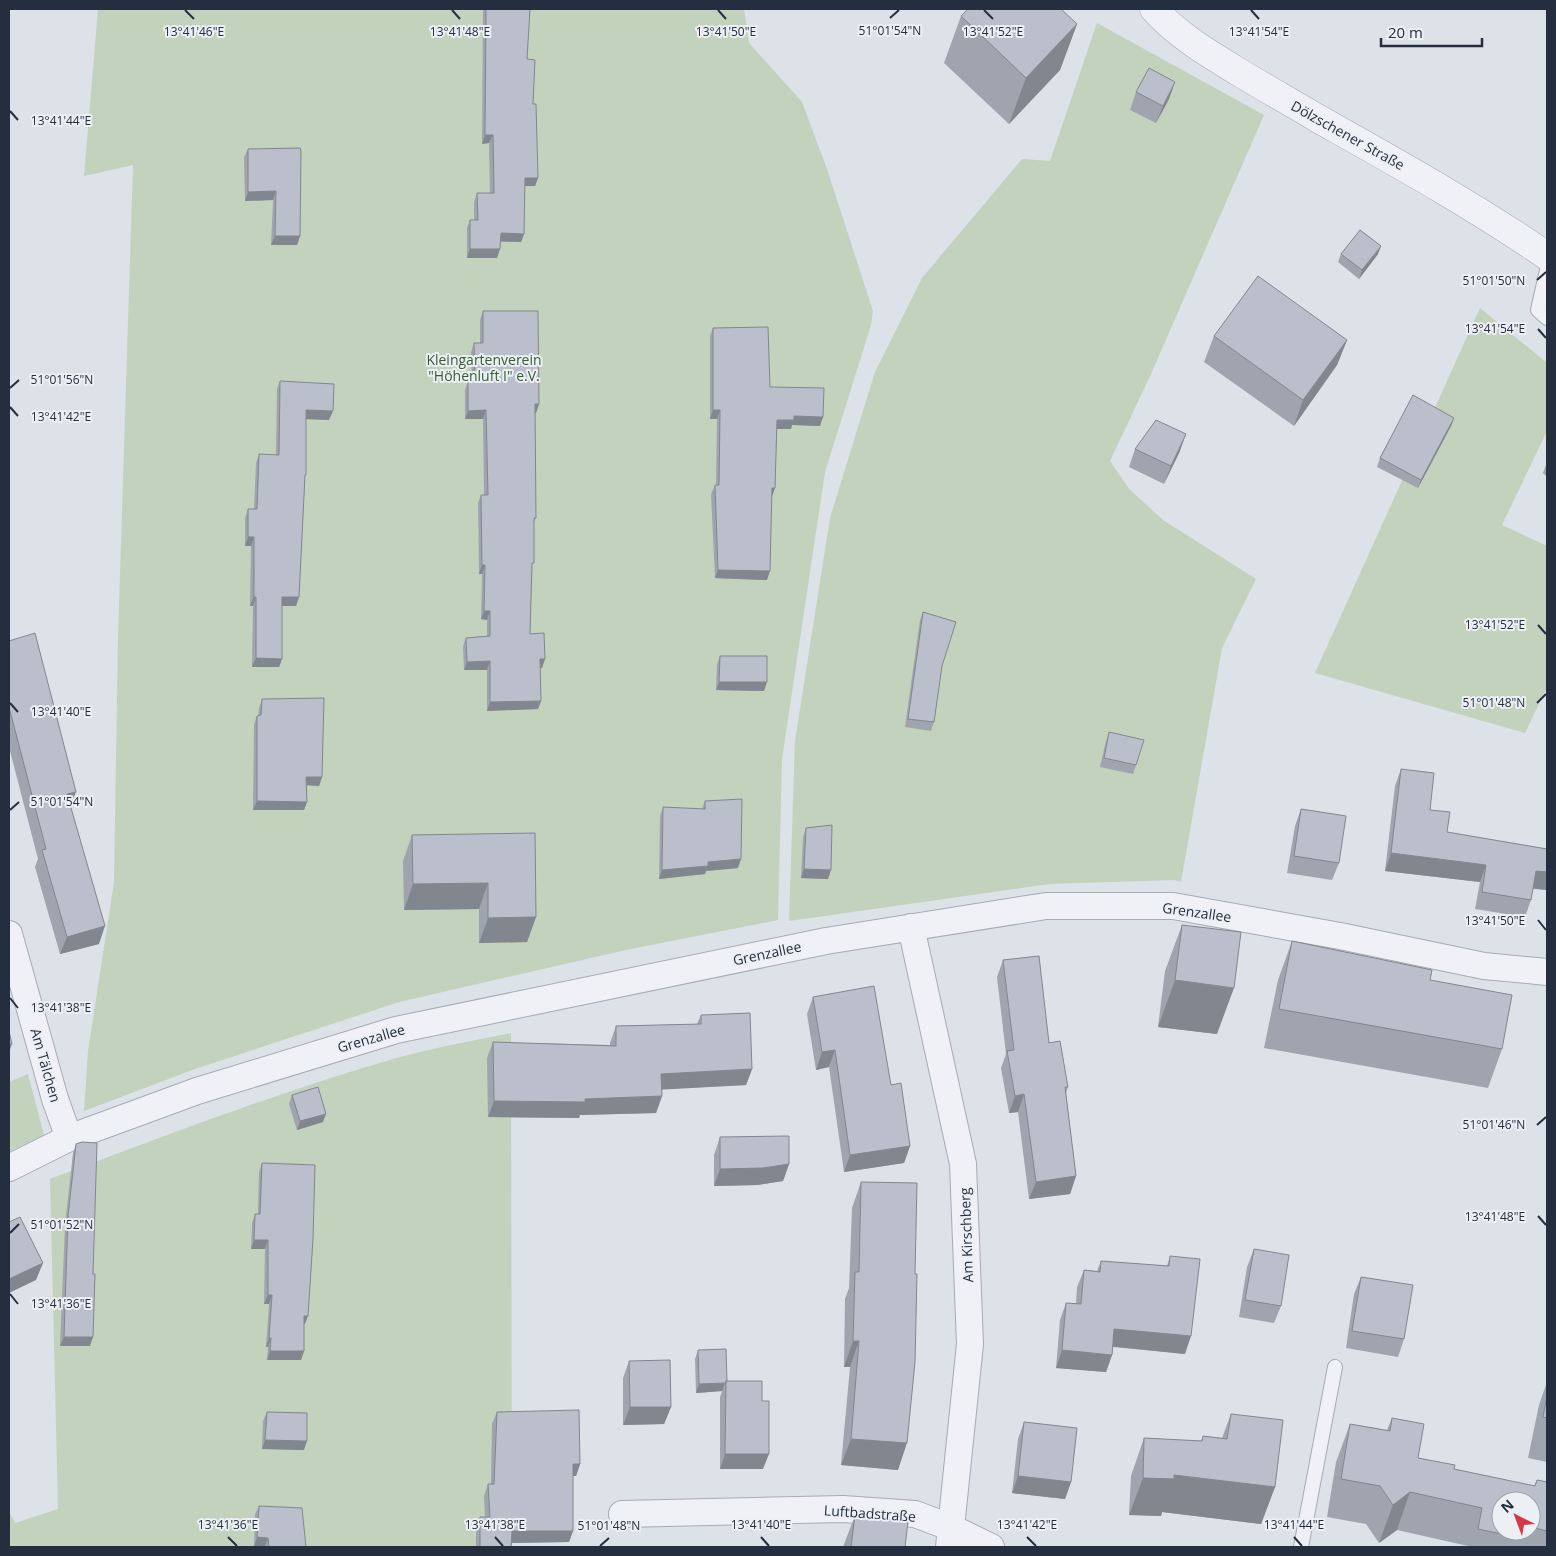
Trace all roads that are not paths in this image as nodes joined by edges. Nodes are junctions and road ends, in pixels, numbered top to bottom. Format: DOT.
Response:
graph roads {
  1 [pos="1154,9"];
  2 [pos="1547,256"];
  3 [pos="1547,270"];
  4 [pos="1547,318"];
  5 [pos="911,927"];
  6 [pos="9,934"];
  7 [pos="1547,972"];
  8 [pos="69,1138"];
  9 [pos="9,1168"];
  10 [pos="1334,1367"];
  11 [pos="622,1514"];
  12 [pos="950,1538"];
  13 [pos="991,1547"];
  14 [pos="1302,1547"];
  1 -- 2 [label="street, Dölzschener Straße"];
  3 -- 4 [label="lane"];
  5 -- 7 [label="street, Grenzallee"];
  5 -- 8 [label="street, Grenzallee"];
  5 -- 12 [label="street, Am Kirschberg"];
  6 -- 8 [label="street, Am Tälchen"];
  8 -- 9 [label="street, Grenzallee"];
  10 -- 14 [label="lane"];
  11 -- 12 [label="street, Luftbadstraße"];
  12 -- 13 [label="street, Luftbadstraße"];
}
